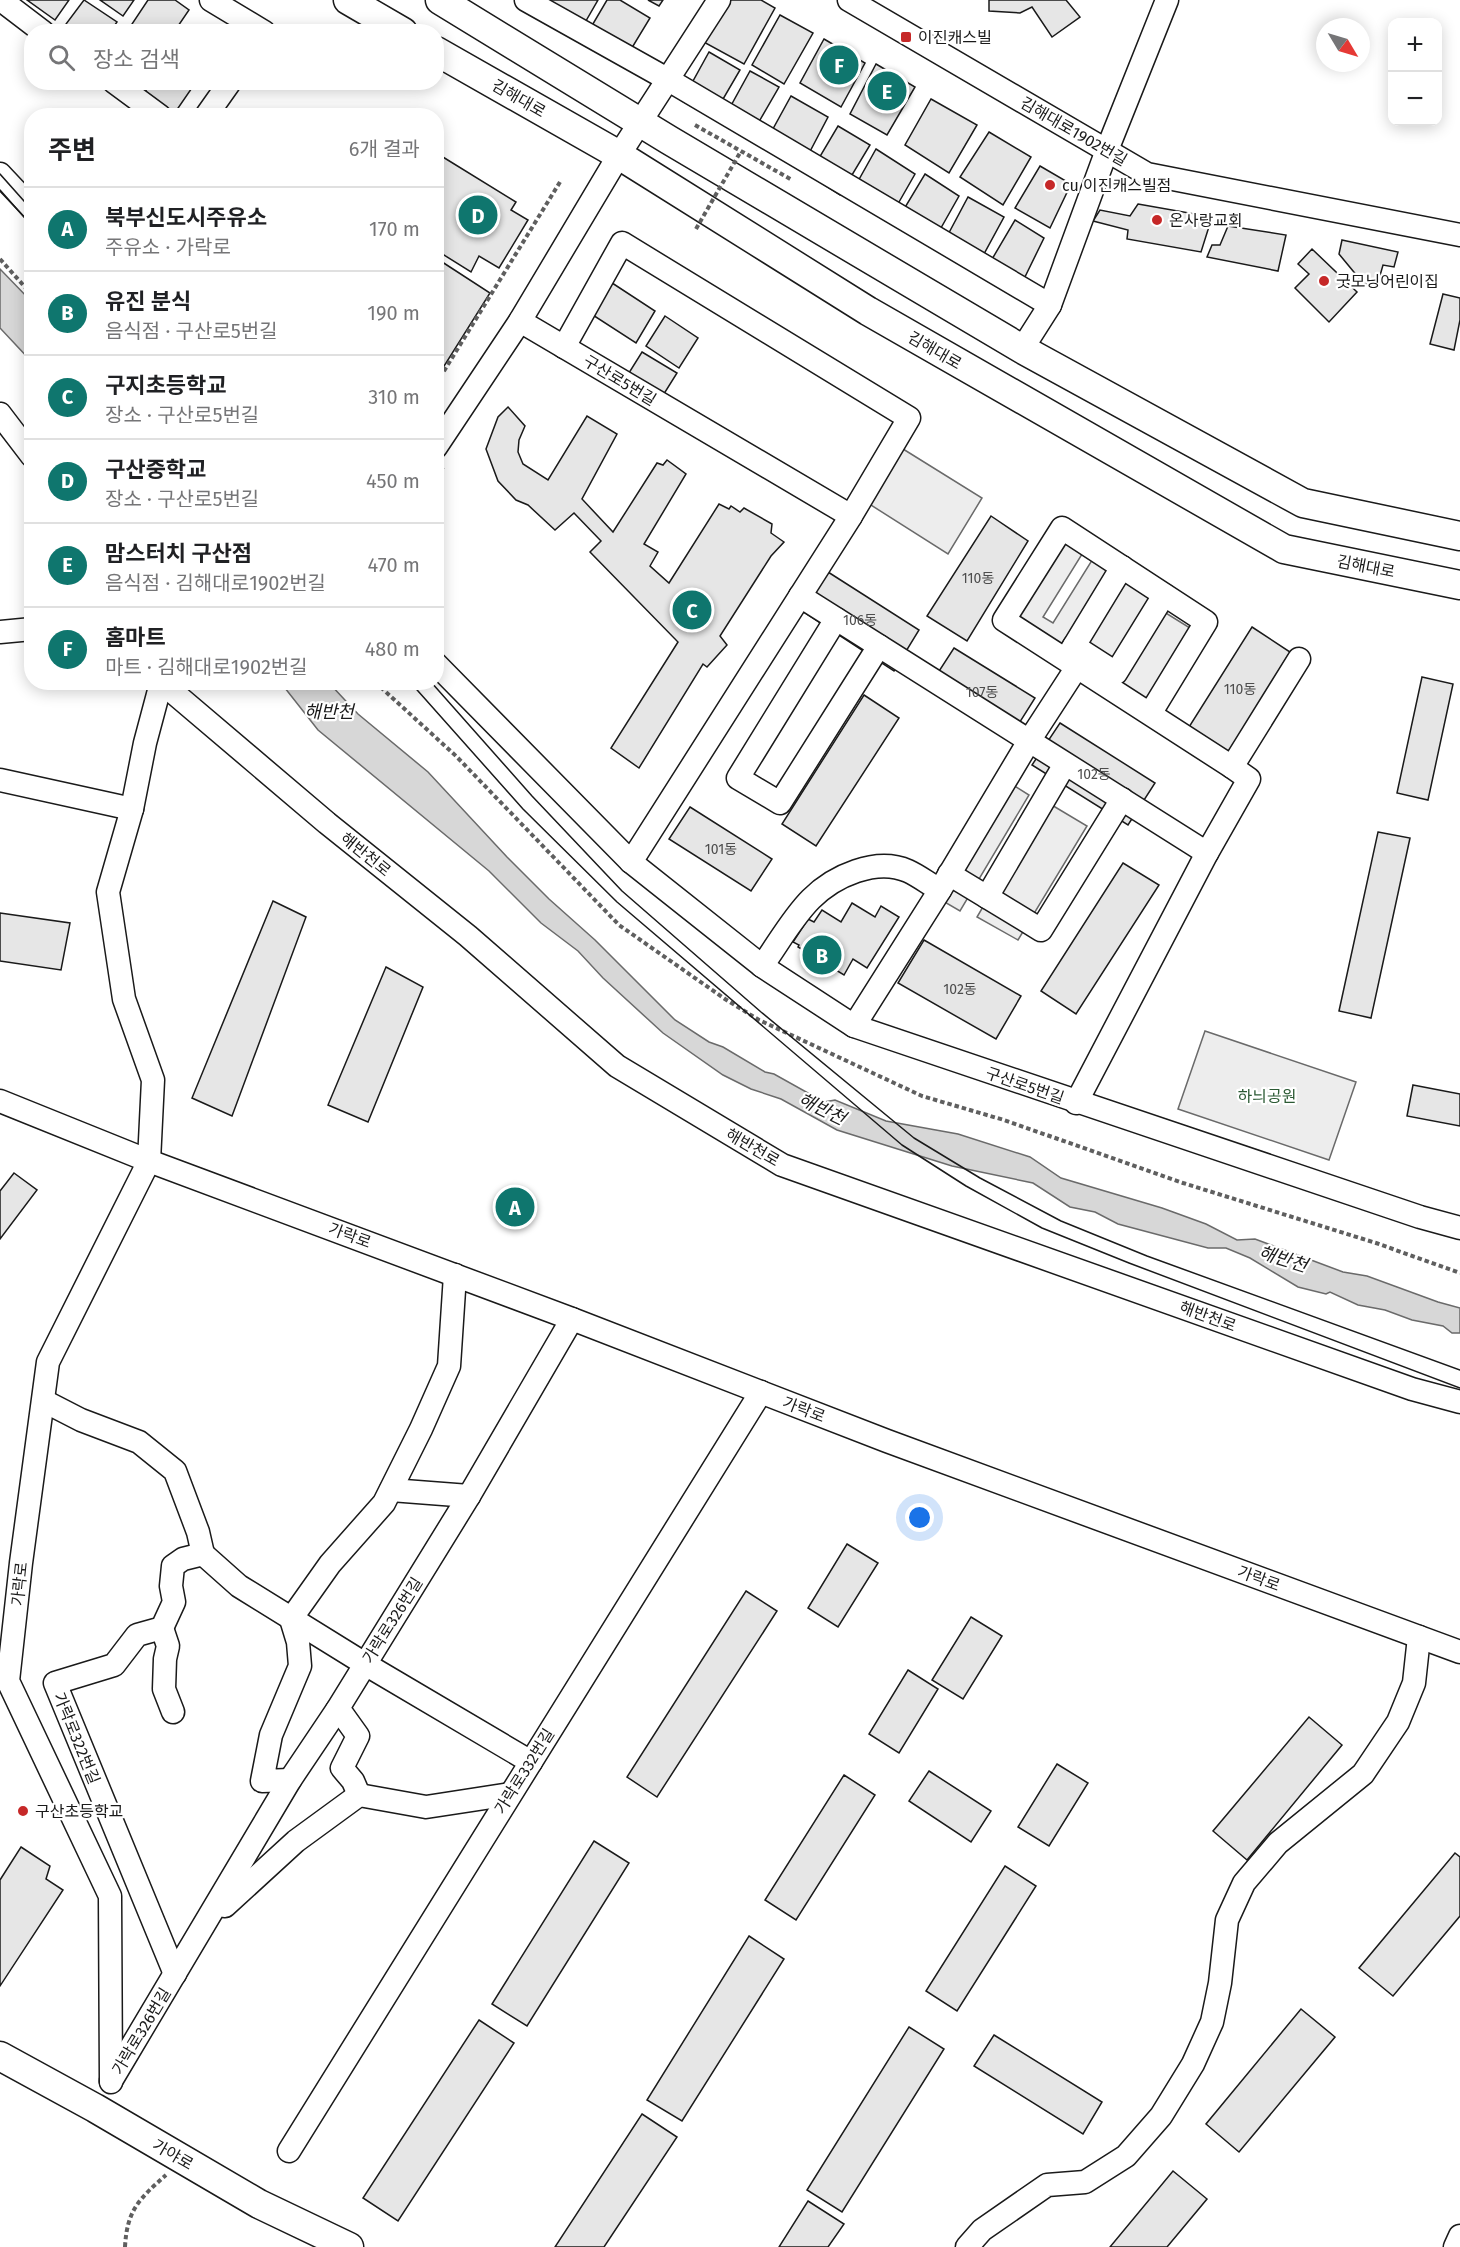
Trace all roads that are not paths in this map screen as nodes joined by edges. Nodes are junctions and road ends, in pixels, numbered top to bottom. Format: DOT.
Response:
graph roads {
  1 [pos="1,0"];
  2 [pos="211,0"];
  3 [pos="348,0"];
  4 [pos="440,0"];
  5 [pos="526,0"];
  6 [pos="719,0"];
  7 [pos="849,0"];
  8 [pos="1167,0"];
  9 [pos="32,24"];
  10 [pos="251,24"];
  11 [pos="389,24"];
  12 [pos="444,56"];
  13 [pos="667,80"];
  14 [pos="125,90"];
  15 [pos="224,90"];
  16 [pos="149,108"];
  17 [pos="212,108"];
  18 [pos="640,122"];
  19 [pos="1107,150"];
  20 [pos="619,155"];
  21 [pos="0,174"];
  22 [pos="24,200"];
  23 [pos="1460,235"];
  24 [pos="1050,305"];
  25 [pos="520,321"];
  26 [pos="564,346"];
  27 [pos="1022,348"];
  28 [pos="0,414"];
  29 [pos="444,435"];
  30 [pos="24,446"];
  31 [pos="851,516"];
  32 [pos="1460,536"];
  33 [pos="1122,567"];
  34 [pos="1460,585"];
  35 [pos="1164,595"];
  36 [pos="800,596"];
  37 [pos="836,619"];
  38 [pos="24,630"];
  39 [pos="0,632"];
  40 [pos="879,646"];
  41 [pos="1072,657"];
  42 [pos="1299,659"];
  43 [pos="444,672"];
  44 [pos="159,690"];
  45 [pos="169,690"];
  46 [pos="1150,714"];
  47 [pos="1029,741"];
  48 [pos="1065,764"];
  49 [pos="1232,766"];
  50 [pos="0,780"];
  51 [pos="1122,799"];
  52 [pos="132,809"];
  53 [pos="1207,853"];
  54 [pos="632,862"];
  55 [pos="944,882"];
  56 [pos="987,897"];
  57 [pos="762,966"];
  58 [pos="854,1026"];
  59 [pos="0,1101"];
  60 [pos="1076,1103"];
  61 [pos="150,1161"];
  62 [pos="1460,1228"];
  63 [pos="455,1275"];
  64 [pos="572,1319"];
  65 [pos="761,1392"];
  66 [pos="44,1401"];
  67 [pos="1460,1402"];
  68 [pos="391,1490"];
  69 [pos="469,1496"];
  70 [pos="203,1554"];
  71 [pos="291,1619"];
  72 [pos="162,1628"];
  73 [pos="1419,1636"];
  74 [pos="1460,1652"];
  75 [pos="365,1664"];
  76 [pos="336,1710"];
  77 [pos="173,1712"];
  78 [pos="531,1762"];
  79 [pos="290,1780"];
  80 [pos="510,1794"];
  81 [pos="360,1795"];
  82 [pos="209,1918"];
  83 [pos="174,1974"];
  84 [pos="0,2056"];
  85 [pos="111,2082"];
  86 [pos="289,2151"];
  87 [pos="1460,2236"];
  88 [pos="349,2247"];
  89 [pos="967,2247"];
  90 [pos="1455,2247"];
  1 -- 9 [label="street"];
  2 -- 10 [label="street"];
  3 -- 11 [label="main road"];
  4 -- 18 [label="main road"];
  5 -- 13 [label="street"];
  6 -- 13 [label="street"];
  7 -- 19 [label="street, 김해대로1902번길"];
  8 -- 19 [label="street"];
  12 -- 20 [label="main road, 김해대로"];
  13 -- 18 [label="street"];
  13 -- 24 [label="street"];
  14 -- 16 [label="street"];
  15 -- 17 [label="street"];
  18 -- 20 [label="street"];
  18 -- 27 [label="main road"];
  19 -- 23 [label="street, 김해대로1902번길"];
  19 -- 24 [label="street"];
  20 -- 25 [label="street"];
  20 -- 34 [label="main road, 김해대로"];
  21 -- 22 [label="street"];
  24 -- 27 [label="street"];
  25 -- 26 [label="street, 구산로5번길"];
  25 -- 29 [label="street"];
  26 -- 31 [label="street, 구산로5번길"];
  26 -- 31 [label="street"];
  27 -- 32 [label="main road"];
  28 -- 30 [label="street"];
  31 -- 36 [label="street"];
  33 -- 35 [label="street"];
  33 -- 41 [label="street"];
  33 -- 41 [label="street"];
  35 -- 41 [label="street"];
  35 -- 46 [label="street"];
  36 -- 37 [label="street"];
  36 -- 54 [label="street"];
  37 -- 40 [label="street"];
  37 -- 40 [label="street"];
  38 -- 39 [label="street"];
  40 -- 47 [label="street"];
  41 -- 46 [label="street"];
  41 -- 47 [label="street"];
  42 -- 49 [label="street"];
  43 -- 54 [label="street, 구산로5번길"];
  44 -- 52 [label="street, 해반천로"];
  45 -- 67 [label="street, 해반천로"];
  46 -- 49 [label="street"];
  47 -- 48 [label="street"];
  47 -- 55 [label="street"];
  48 -- 51 [label="street"];
  48 -- 56 [label="street"];
  49 -- 53 [label="street"];
  50 -- 52 [label="street"];
  51 -- 53 [label="street"];
  51 -- 56 [label="street"];
  52 -- 61 [label="street, 해반천로"];
  53 -- 60 [label="street"];
  54 -- 57 [label="street, 구산로5번길"];
  55 -- 56 [label="street"];
  55 -- 57 [label="street"];
  55 -- 58 [label="street"];
  57 -- 58 [label="street, 구산로5번길"];
  58 -- 60 [label="street, 구산로5번길"];
  59 -- 61 [label="street, 가락로"];
  60 -- 62 [label="street, 구산로5번길"];
  61 -- 63 [label="street, 가락로"];
  61 -- 66 [label="street, 가락로"];
  63 -- 64 [label="street, 가락로"];
  63 -- 68 [label="street"];
  64 -- 65 [label="street, 가락로"];
  64 -- 69 [label="street, 가락로326번길"];
  65 -- 73 [label="street, 가락로"];
  65 -- 78 [label="street, 가락로332번길"];
  66 -- 70 [label="street"];
  66 -- 85 [label="street, 가락로"];
  68 -- 69 [label="street"];
  68 -- 71 [label="street"];
  69 -- 75 [label="street, 가락로326번길"];
  70 -- 71 [label="street"];
  70 -- 72 [label="street"];
  71 -- 75 [label="street"];
  71 -- 79 [label="street"];
  72 -- 77 [label="street"];
  72 -- 83 [label="street, 가락로322번길"];
  73 -- 74 [label="street, 가락로"];
  73 -- 89 [label="street"];
  75 -- 76 [label="street, 가락로326번길"];
  75 -- 78 [label="street"];
  76 -- 79 [label="street, 가락로326번길"];
  76 -- 81 [label="street"];
  78 -- 80 [label="street, 가락로332번길"];
  79 -- 82 [label="street, 가락로326번길"];
  80 -- 81 [label="street"];
  80 -- 86 [label="street, 가락로332번길"];
  81 -- 82 [label="street, 가락로326번길"];
  82 -- 83 [label="street, 가락로326번길"];
  83 -- 85 [label="street, 가락로326번길"];
  84 -- 88 [label="main road, 가야로"];
  87 -- 90 [label="street"];
}
